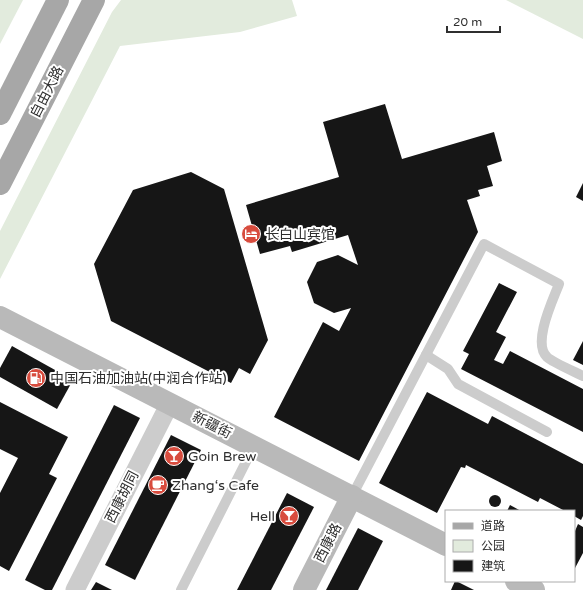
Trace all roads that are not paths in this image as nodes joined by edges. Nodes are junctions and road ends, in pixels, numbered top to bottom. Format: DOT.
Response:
graph roads {
  1 [pos="58,0"];
  2 [pos="94,0"];
  3 [pos="0,114"];
  4 [pos="0,184"];
  5 [pos="0,317"];
  6 [pos="426,355"];
  7 [pos="583,376"];
  8 [pos="170,403"];
  9 [pos="547,432"];
  10 [pos="254,446"];
  11 [pos="352,496"];
  12 [pos="445,544"];
  13 [pos="75,590"];
  14 [pos="181,590"];
  15 [pos="304,590"];
  1 -- 3 [label="main road"];
  2 -- 4 [label="main road, 自由大路"];
  5 -- 8 [label="street, 新疆街"];
  6 -- 7 [label="lane"];
  6 -- 9 [label="lane"];
  6 -- 11 [label="lane"];
  8 -- 10 [label="street, 新疆街"];
  8 -- 13 [label="street, 西康胡同"];
  10 -- 11 [label="street, 新疆街"];
  10 -- 14 [label="lane"];
  11 -- 12 [label="street, 新疆街"];
  11 -- 15 [label="street, 西康路"];
}
